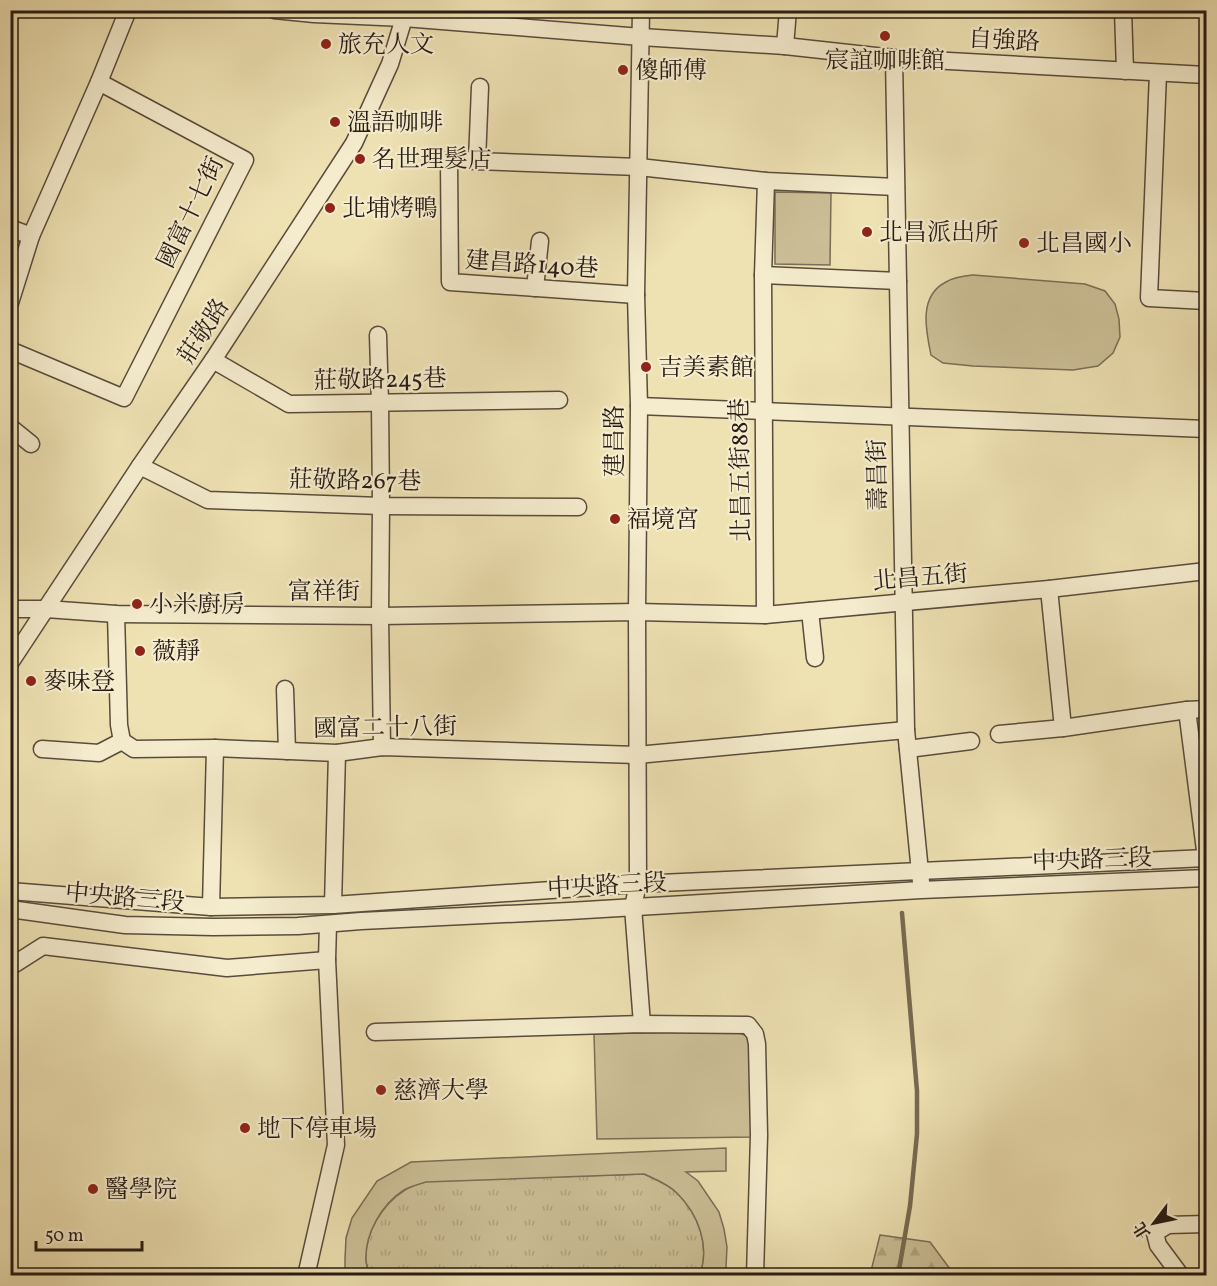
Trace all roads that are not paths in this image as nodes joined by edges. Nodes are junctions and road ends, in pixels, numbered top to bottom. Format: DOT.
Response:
graph roads {
  1 [pos="128,10"];
  2 [pos="274,10"];
  3 [pos="641,10"];
  4 [pos="788,10"];
  5 [pos="1123,10"];
  6 [pos="404,14"];
  7 [pos="641,37"];
  8 [pos="785,46"];
  9 [pos="894,58"];
  10 [pos="1125,71"];
  11 [pos="1158,73"];
  12 [pos="1206,75"];
  13 [pos="99,82"];
  14 [pos="480,87"];
  15 [pos="477,161"];
  16 [pos="639,167"];
  17 [pos="766,181"];
  18 [pos="896,187"];
  19 [pos="10,228"];
  20 [pos="31,236"];
  21 [pos="540,241"];
  22 [pos="763,275"];
  23 [pos="898,281"];
  24 [pos="535,288"];
  25 [pos="636,295"];
  26 [pos="1206,301"];
  27 [pos="10,303"];
  28 [pos="378,335"];
  29 [pos="10,350"];
  30 [pos="213,360"];
  31 [pos="559,400"];
  32 [pos="380,403"];
  33 [pos="639,406"];
  34 [pos="763,412"];
  35 [pos="900,418"];
  36 [pos="10,427"];
  37 [pos="1206,429"];
  38 [pos="31,444"];
  39 [pos="140,466"];
  40 [pos="381,506"];
  41 [pos="578,507"];
  42 [pos="1206,571"];
  43 [pos="1049,589"];
  44 [pos="903,603"];
  45 [pos="10,609"];
  46 [pos="46,609"];
  47 [pos="810,611"];
  48 [pos="637,612"];
  49 [pos="116,614"];
  50 [pos="765,615"];
  51 [pos="380,616"];
  52 [pos="815,658"];
  53 [pos="10,663"];
  54 [pos="285,689"];
  55 [pos="1206,709"];
  56 [pos="1187,710"];
  57 [pos="1063,728"];
  58 [pos="906,730"];
  59 [pos="999,734"];
  60 [pos="971,741"];
  61 [pos="128,745"];
  62 [pos="382,747"];
  63 [pos="215,748"];
  64 [pos="908,748"];
  65 [pos="42,749"];
  66 [pos="287,751"];
  67 [pos="337,753"];
  68 [pos="637,755"];
  69 [pos="1206,858"];
  70 [pos="921,871"];
  71 [pos="1206,878"];
  72 [pos="638,884"];
  73 [pos="921,890"];
  74 [pos="10,891"];
  75 [pos="333,905"];
  76 [pos="633,907"];
  77 [pos="211,908"];
  78 [pos="10,909"];
  79 [pos="328,924"];
  80 [pos="327,960"];
  81 [pos="10,967"];
  82 [pos="642,1024"];
  83 [pos="375,1032"];
  84 [pos="1206,1224"];
  85 [pos="306,1275"];
  86 [pos="755,1275"];
  87 [pos="1181,1275"];
  1 -- 13 [label="street"];
  2 -- 6 [label="street, 自強路"];
  3 -- 7 [label="street, 建昌路"];
  4 -- 8 [label="street"];
  5 -- 10 [label="street"];
  6 -- 7 [label="street, 自強路"];
  6 -- 30 [label="street, 莊敬路"];
  7 -- 8 [label="street, 自強路"];
  7 -- 16 [label="street, 建昌路"];
  8 -- 9 [label="street, 自強路"];
  9 -- 10 [label="street, 自強路"];
  9 -- 18 [label="street, 壽昌街"];
  10 -- 11 [label="street, 自強路"];
  11 -- 12 [label="street, 自強路"];
  11 -- 26 [label="street"];
  13 -- 20 [label="street"];
  13 -- 29 [label="street, 國富十七街"];
  14 -- 15 [label="street"];
  15 -- 16 [label="street, 建昌路140巷"];
  15 -- 24 [label="street, 建昌路140巷"];
  16 -- 17 [label="street, 建昌路140巷"];
  16 -- 25 [label="street, 建昌路"];
  17 -- 18 [label="street, 建昌路140巷"];
  17 -- 22 [label="street, 北昌五街88巷"];
  18 -- 23 [label="street, 壽昌街"];
  19 -- 20 [label="street"];
  20 -- 27 [label="street"];
  21 -- 24 [label="street"];
  22 -- 23 [label="street"];
  22 -- 34 [label="street, 北昌五街88巷"];
  23 -- 35 [label="street, 壽昌街"];
  24 -- 25 [label="street, 建昌路140巷"];
  25 -- 33 [label="street, 建昌路"];
  28 -- 32 [label="street"];
  30 -- 32 [label="street, 莊敬路245巷"];
  30 -- 39 [label="street, 莊敬路"];
  31 -- 32 [label="street, 莊敬路245巷"];
  32 -- 40 [label="street"];
  33 -- 34 [label="street"];
  33 -- 48 [label="street, 建昌路"];
  34 -- 35 [label="street"];
  34 -- 50 [label="street, 北昌五街88巷"];
  35 -- 37 [label="street"];
  35 -- 44 [label="street, 壽昌街"];
  36 -- 38 [label="street"];
  39 -- 40 [label="street, 莊敬路267巷"];
  39 -- 46 [label="street, 莊敬路"];
  40 -- 41 [label="street, 莊敬路267巷"];
  40 -- 51 [label="street"];
  42 -- 43 [label="street, 北昌五街"];
  43 -- 44 [label="street, 北昌五街"];
  43 -- 57 [label="street"];
  44 -- 47 [label="street, 北昌五街"];
  44 -- 58 [label="street, 壽昌街"];
  45 -- 46 [label="street, 富祥街"];
  46 -- 49 [label="street, 富祥街"];
  46 -- 53 [label="street, 莊敬路"];
  47 -- 50 [label="street, 北昌五街"];
  47 -- 52 [label="street"];
  48 -- 50 [label="street, 北昌五街"];
  48 -- 51 [label="street, 富祥街"];
  48 -- 68 [label="street, 建昌路"];
  49 -- 51 [label="street, 富祥街"];
  49 -- 61 [label="street"];
  51 -- 62 [label="street"];
  54 -- 66 [label="street"];
  55 -- 56 [label="street"];
  56 -- 57 [label="street"];
  56 -- 69 [label="street"];
  57 -- 59 [label="street"];
  58 -- 64 [label="street, 壽昌街"];
  58 -- 68 [label="street, 國富二十八街"];
  60 -- 64 [label="street"];
  61 -- 63 [label="street, 國富二十八街"];
  61 -- 65 [label="street"];
  62 -- 67 [label="street, 國富二十八街"];
  62 -- 68 [label="street, 國富二十八街"];
  63 -- 66 [label="street, 國富二十八街"];
  63 -- 77 [label="street"];
  64 -- 70 [label="street, 壽昌街"];
  66 -- 67 [label="street, 國富二十八街"];
  67 -- 75 [label="street"];
  68 -- 72 [label="street, 建昌路"];
  69 -- 70 [label="street, 中央路三段"];
  70 -- 72 [label="street, 中央路三段"];
  70 -- 73 [label="street, 壽昌街"];
  71 -- 73 [label="street, 中央路三段"];
  72 -- 75 [label="street, 中央路三段"];
  72 -- 76 [label="street, 建昌路"];
  73 -- 76 [label="street, 中央路三段"];
  74 -- 77 [label="street, 中央路三段"];
  75 -- 77 [label="street, 中央路三段"];
  76 -- 79 [label="street, 中央路三段"];
  76 -- 82 [label="street, 建昌路"];
  78 -- 79 [label="street, 中央路三段"];
  79 -- 80 [label="street"];
  80 -- 81 [label="street"];
  80 -- 85 [label="street"];
  82 -- 83 [label="street"];
  82 -- 86 [label="street"];
  84 -- 87 [label="street"];
}
